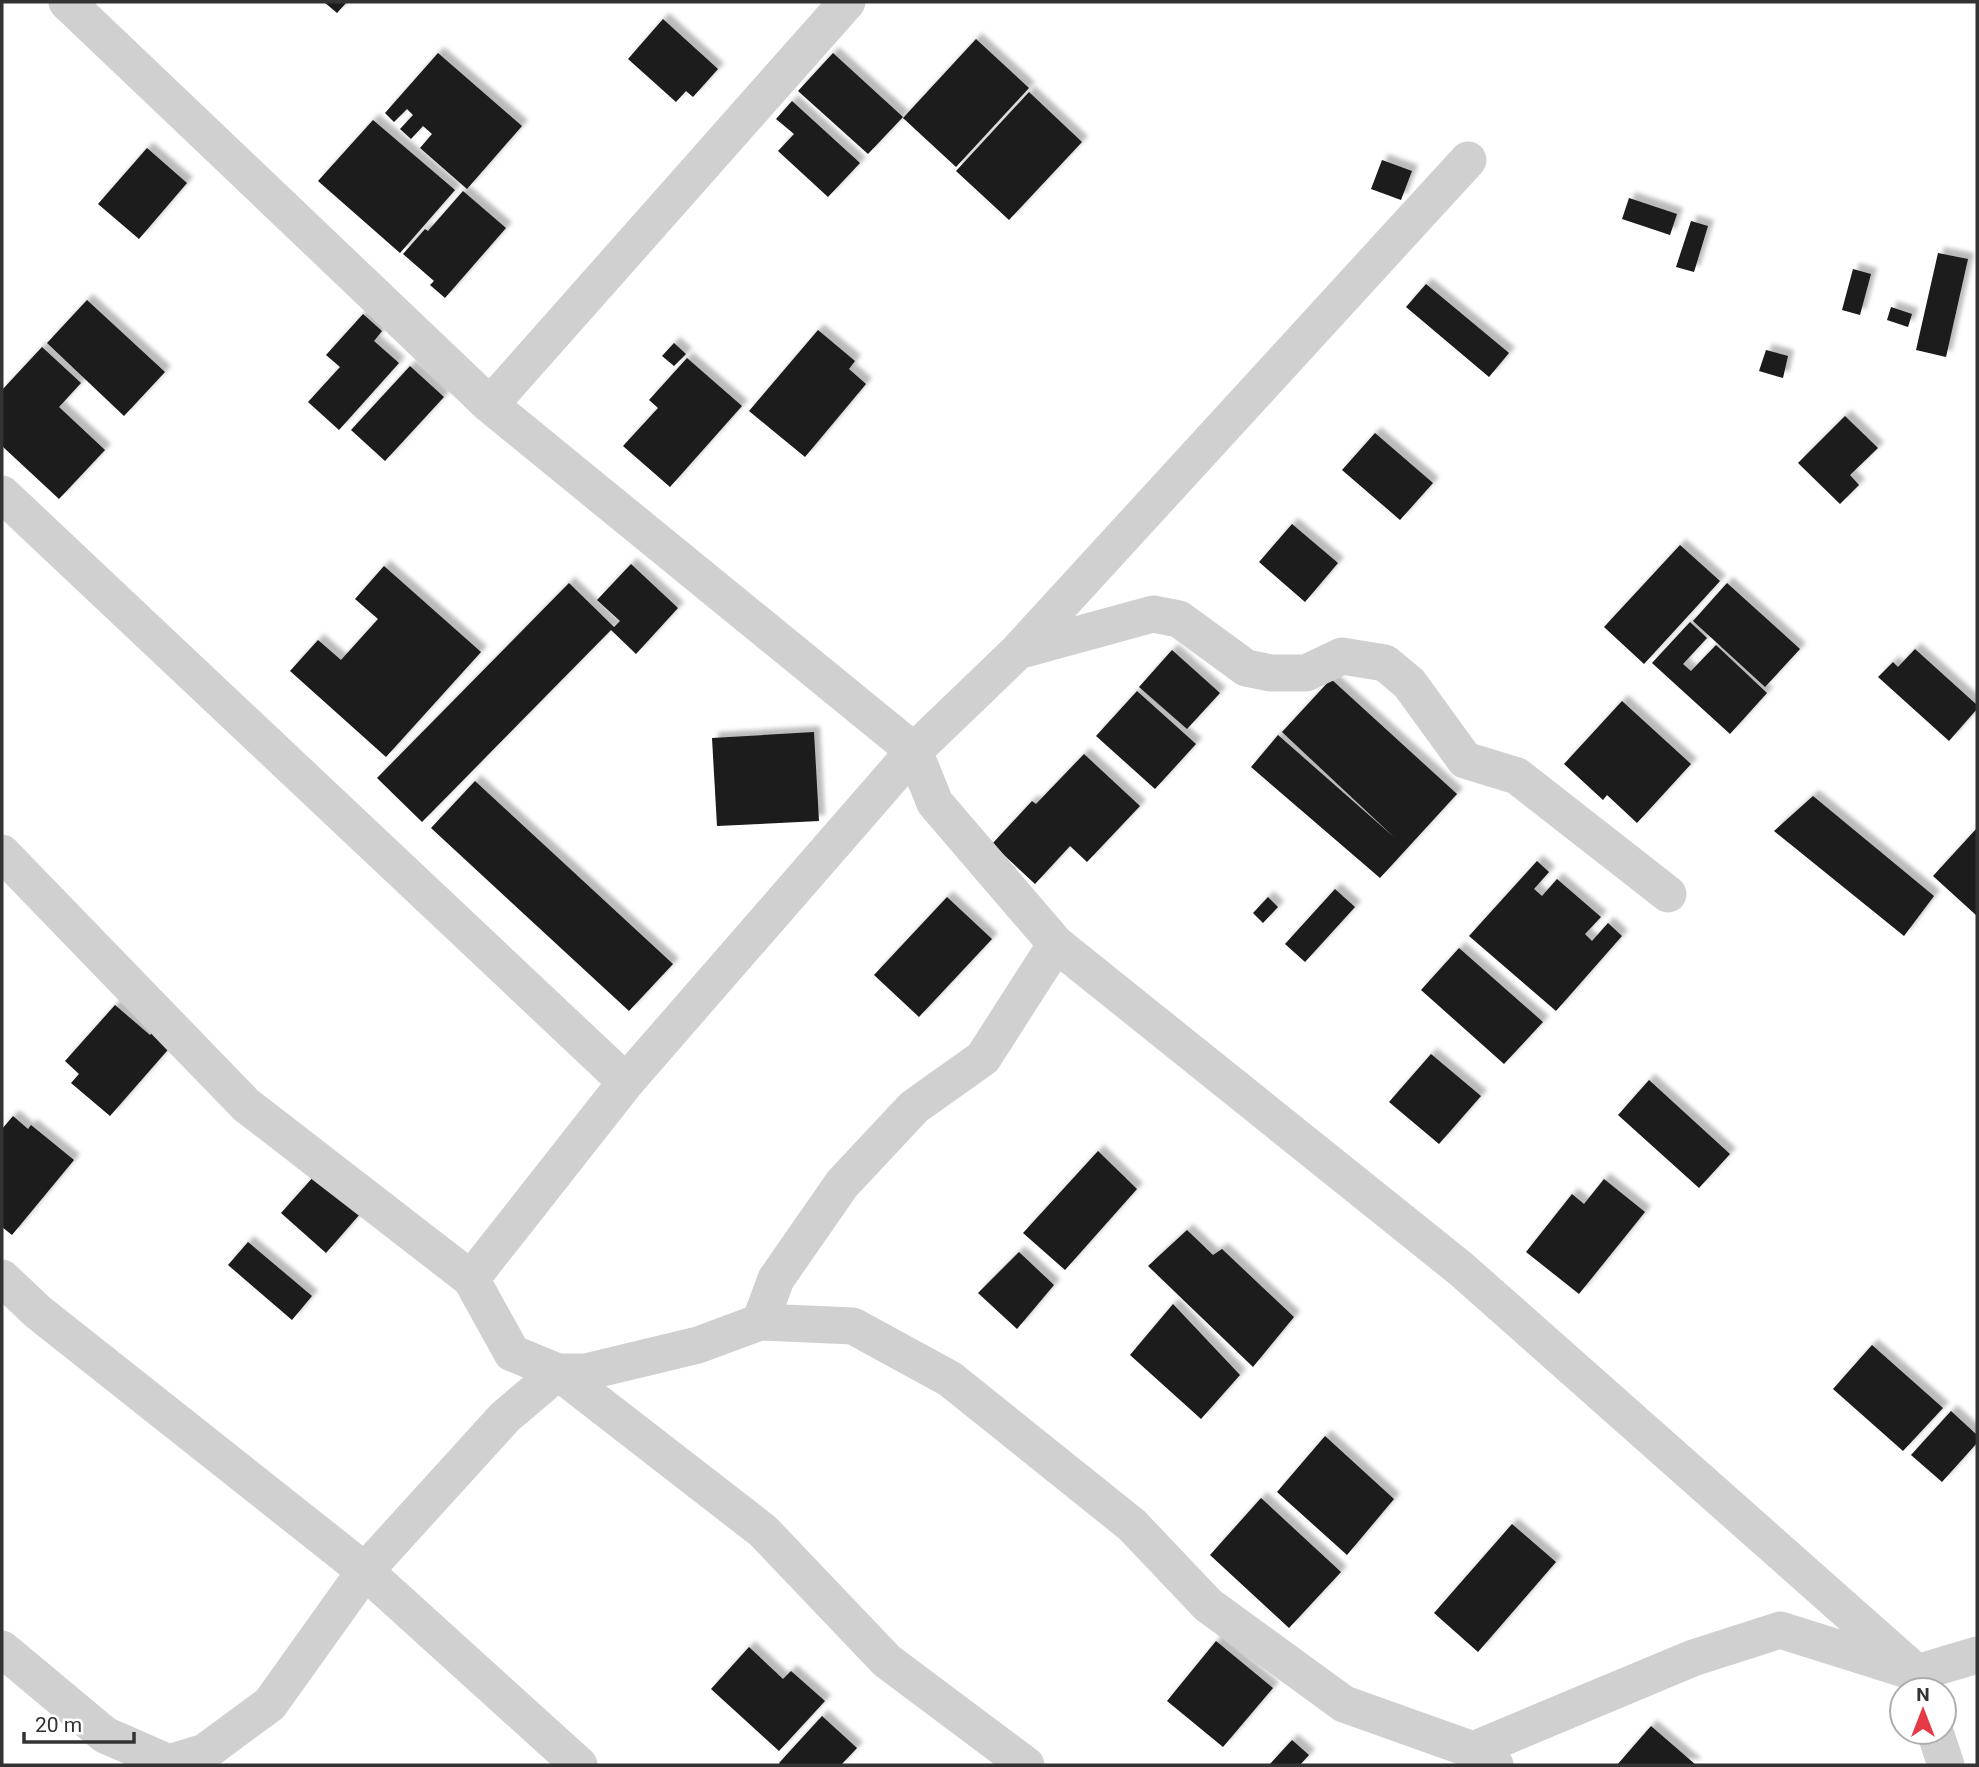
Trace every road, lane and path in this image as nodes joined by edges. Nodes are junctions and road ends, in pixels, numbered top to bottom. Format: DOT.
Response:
graph roads {
  1 [pos="67,2"];
  2 [pos="846,2"];
  3 [pos="1468,160"];
  4 [pos="490,405"];
  5 [pos="2,494"];
  6 [pos="1018,651"];
  7 [pos="914,751"];
  8 [pos="2,853"];
  9 [pos="1668,894"];
  10 [pos="1056,944"];
  11 [pos="626,1082"];
  12 [pos="2,1278"];
  13 [pos="471,1279"];
  14 [pos="760,1322"];
  15 [pos="558,1372"];
  16 [pos="365,1570"];
  17 [pos="2,1649"];
  18 [pos="1977,1655"];
  19 [pos="1905,1676"];
  20 [pos="1913,1676"];
  21 [pos="1930,1676"];
  22 [pos="1940,1746"];
  23 [pos="1484,1758"];
  24 [pos="579,1765"];
  25 [pos="1026,1765"];
  26 [pos="1946,1765"];
  1 -- 4 [label="street"];
  2 -- 4 [label="street"];
  3 -- 6 [label="street"];
  4 -- 7 [label="street"];
  5 -- 11 [label="street"];
  6 -- 7 [label="street"];
  6 -- 9 [label="street"];
  7 -- 10 [label="street"];
  7 -- 11 [label="street"];
  8 -- 13 [label="street"];
  10 -- 14 [label="street"];
  10 -- 20 [label="street"];
  11 -- 13 [label="street"];
  12 -- 16 [label="street"];
  13 -- 15 [label="street"];
  14 -- 15 [label="street"];
  14 -- 23 [label="street"];
  15 -- 16 [label="street"];
  15 -- 25 [label="street"];
  16 -- 17 [label="street"];
  16 -- 24 [label="street"];
  18 -- 21 [label="street"];
  19 -- 23 [label="street"];
  22 -- 26 [label="street"];
}
